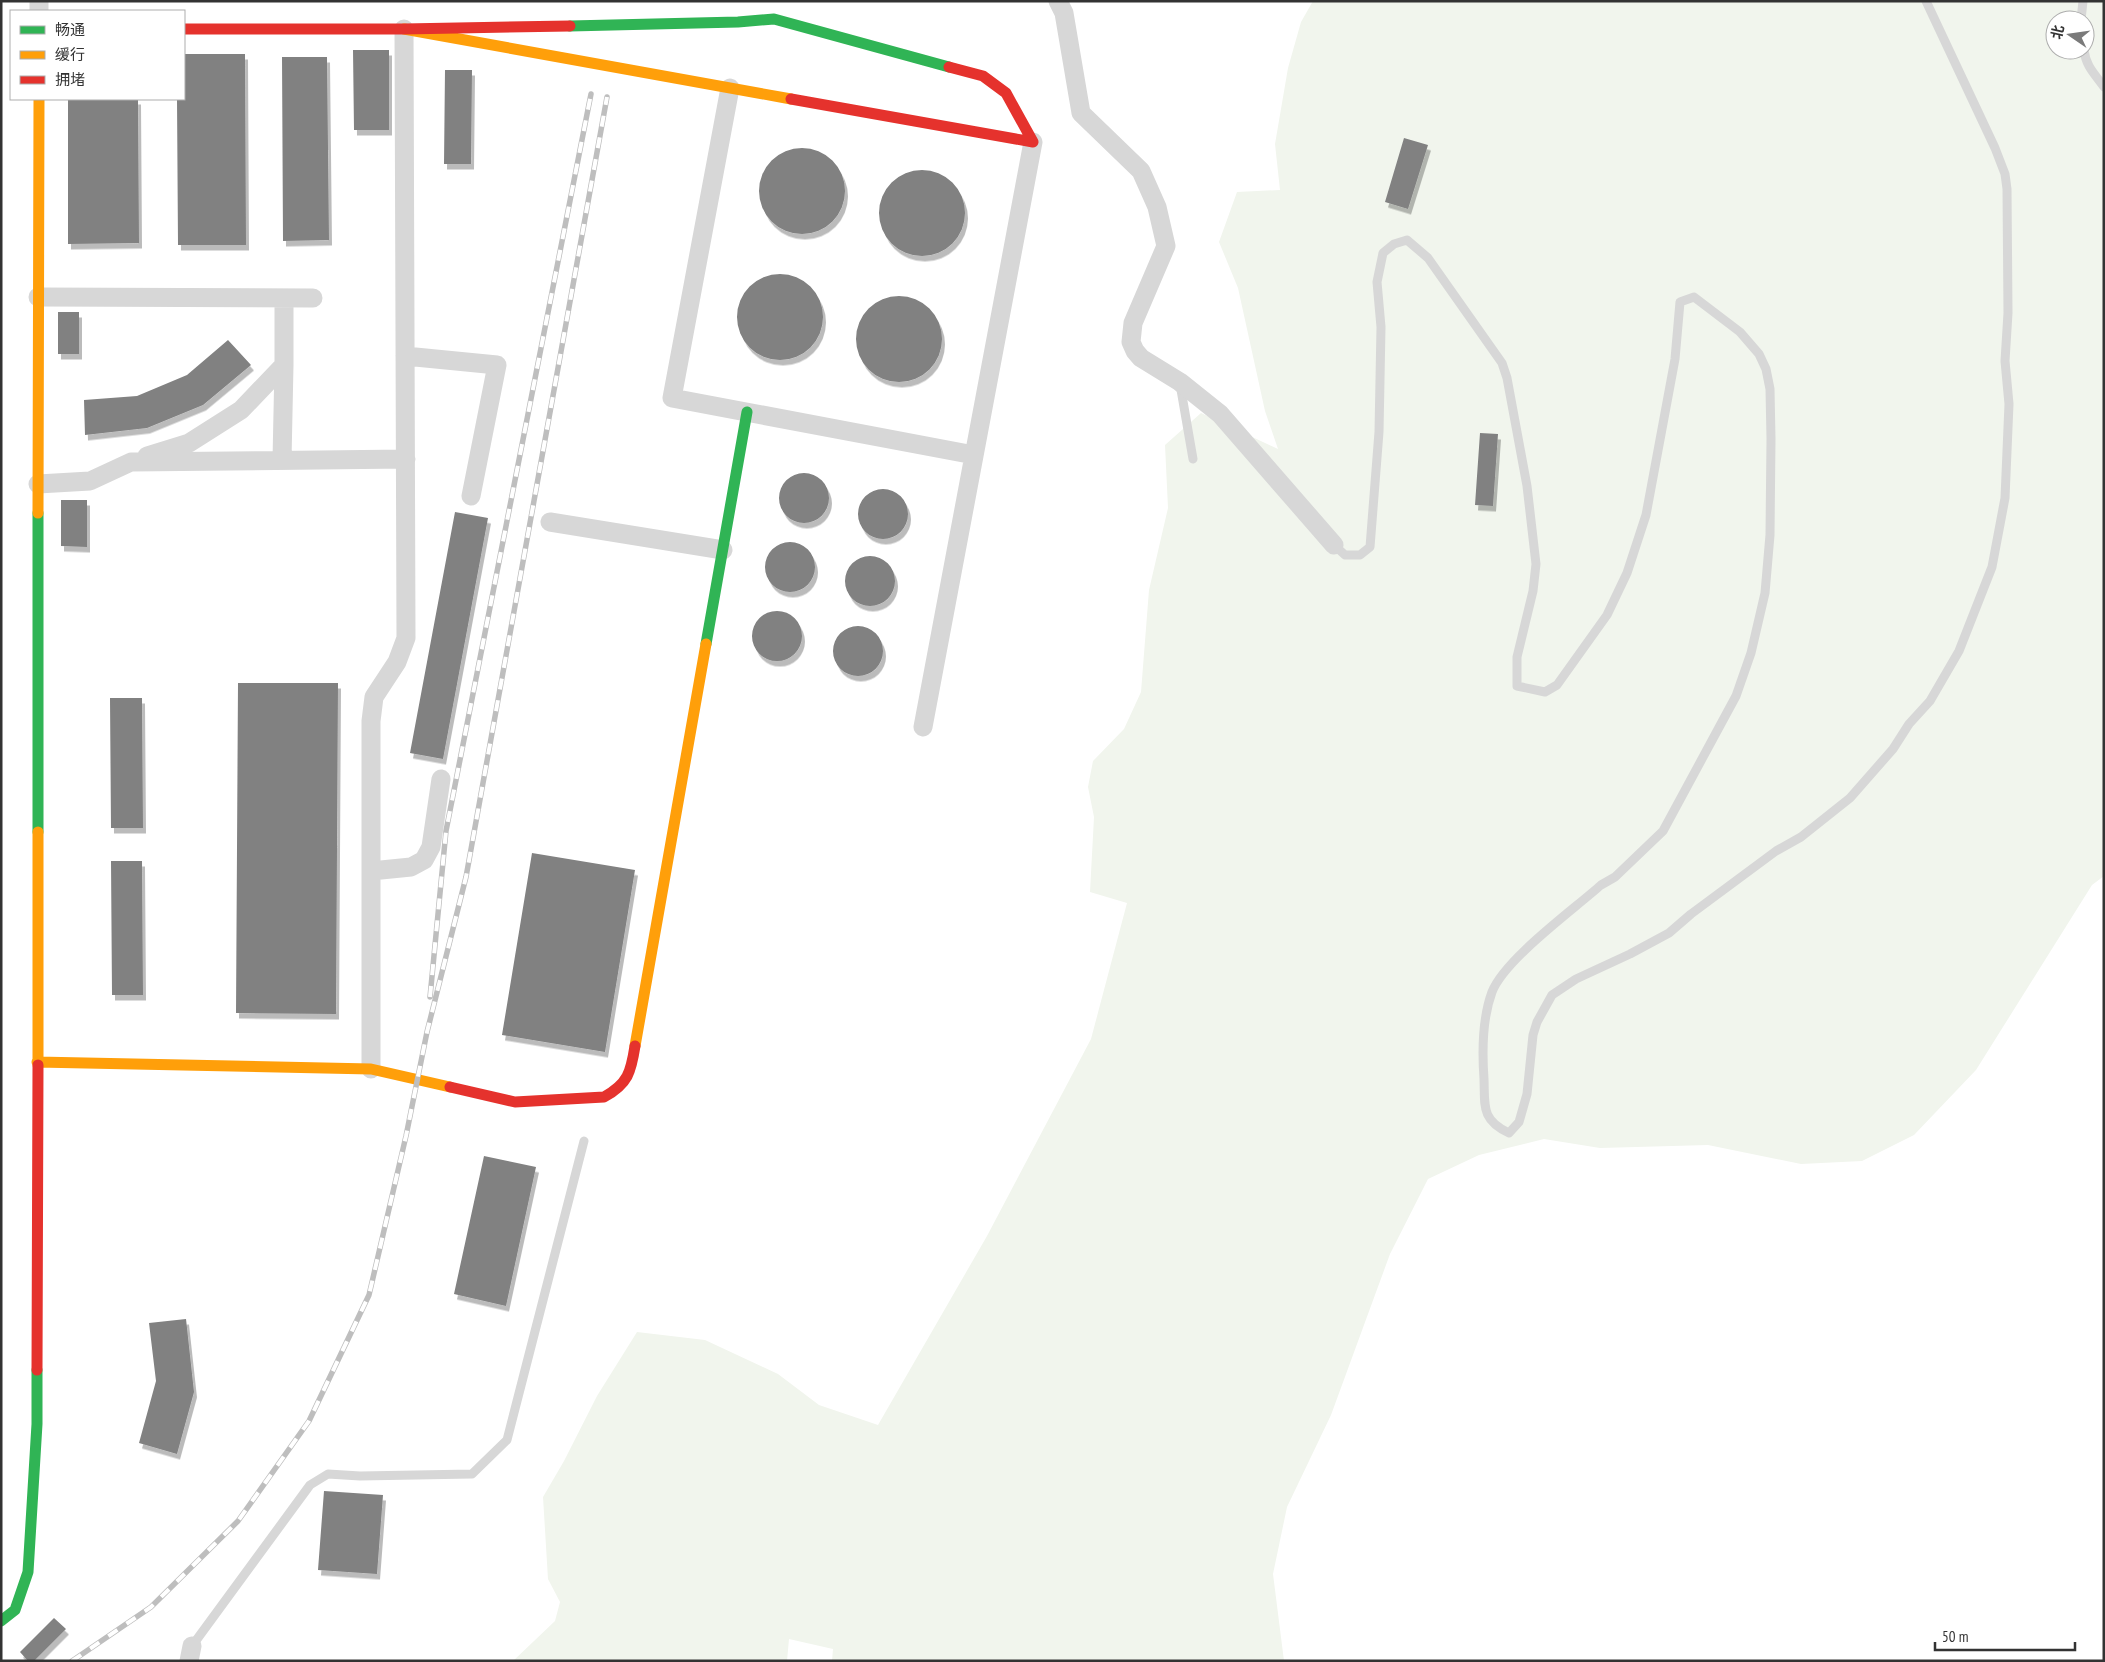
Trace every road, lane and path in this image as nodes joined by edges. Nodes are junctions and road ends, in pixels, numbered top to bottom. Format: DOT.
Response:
graph roads {
  1 [pos="1058,1"];
  2 [pos="1926,1"];
  3 [pos="185,29"];
  4 [pos="404,30"];
  5 [pos="2086,60"];
  6 [pos="2104,87"];
  7 [pos="730,88"];
  8 [pos="39,100"];
  9 [pos="1033,142"];
  10 [pos="38,297"];
  11 [pos="284,298"];
  12 [pos="313,298"];
  13 [pos="406,356"];
  14 [pos="284,365"];
  15 [pos="1180,382"];
  16 [pos="747,412"];
  17 [pos="974,455"];
  18 [pos="406,459"];
  19 [pos="1193,459"];
  20 [pos="282,460"];
  21 [pos="131,462"];
  22 [pos="38,484"];
  23 [pos="471,496"];
  24 [pos="550,522"];
  25 [pos="1334,545"];
  26 [pos="723,550"];
  27 [pos="923,728"];
  28 [pos="441,780"];
  29 [pos="371,871"];
  30 [pos="37,1062"];
  31 [pos="371,1069"];
  32 [pos="584,1141"];
  33 [pos="1,1621"];
  34 [pos="191,1653"];
  1 -- 15 [label="street"];
  2 -- 25 [label="lane"];
  3 -- 4 [label="street"];
  4 -- 7 [label="street"];
  4 -- 9 [label="street"];
  4 -- 13 [label="street"];
  5 -- 6 [label="lane"];
  7 -- 9 [label="street"];
  7 -- 16 [label="street"];
  8 -- 10 [label="street"];
  9 -- 17 [label="street"];
  10 -- 11 [label="street"];
  10 -- 22 [label="street"];
  11 -- 12 [label="street"];
  11 -- 14 [label="street"];
  13 -- 18 [label="street"];
  13 -- 23 [label="street"];
  14 -- 20 [label="street"];
  14 -- 21 [label="street"];
  15 -- 19 [label="lane"];
  15 -- 25 [label="street"];
  16 -- 17 [label="street"];
  16 -- 26 [label="street"];
  17 -- 27 [label="street"];
  18 -- 20 [label="street"];
  18 -- 29 [label="street"];
  20 -- 21 [label="street"];
  21 -- 22 [label="street"];
  22 -- 30 [label="street"];
  24 -- 26 [label="street"];
  26 -- 31 [label="street"];
  28 -- 29 [label="street"];
  29 -- 31 [label="street"];
  30 -- 31 [label="street"];
  30 -- 33 [label="street"];
  32 -- 34 [label="lane"];
}
